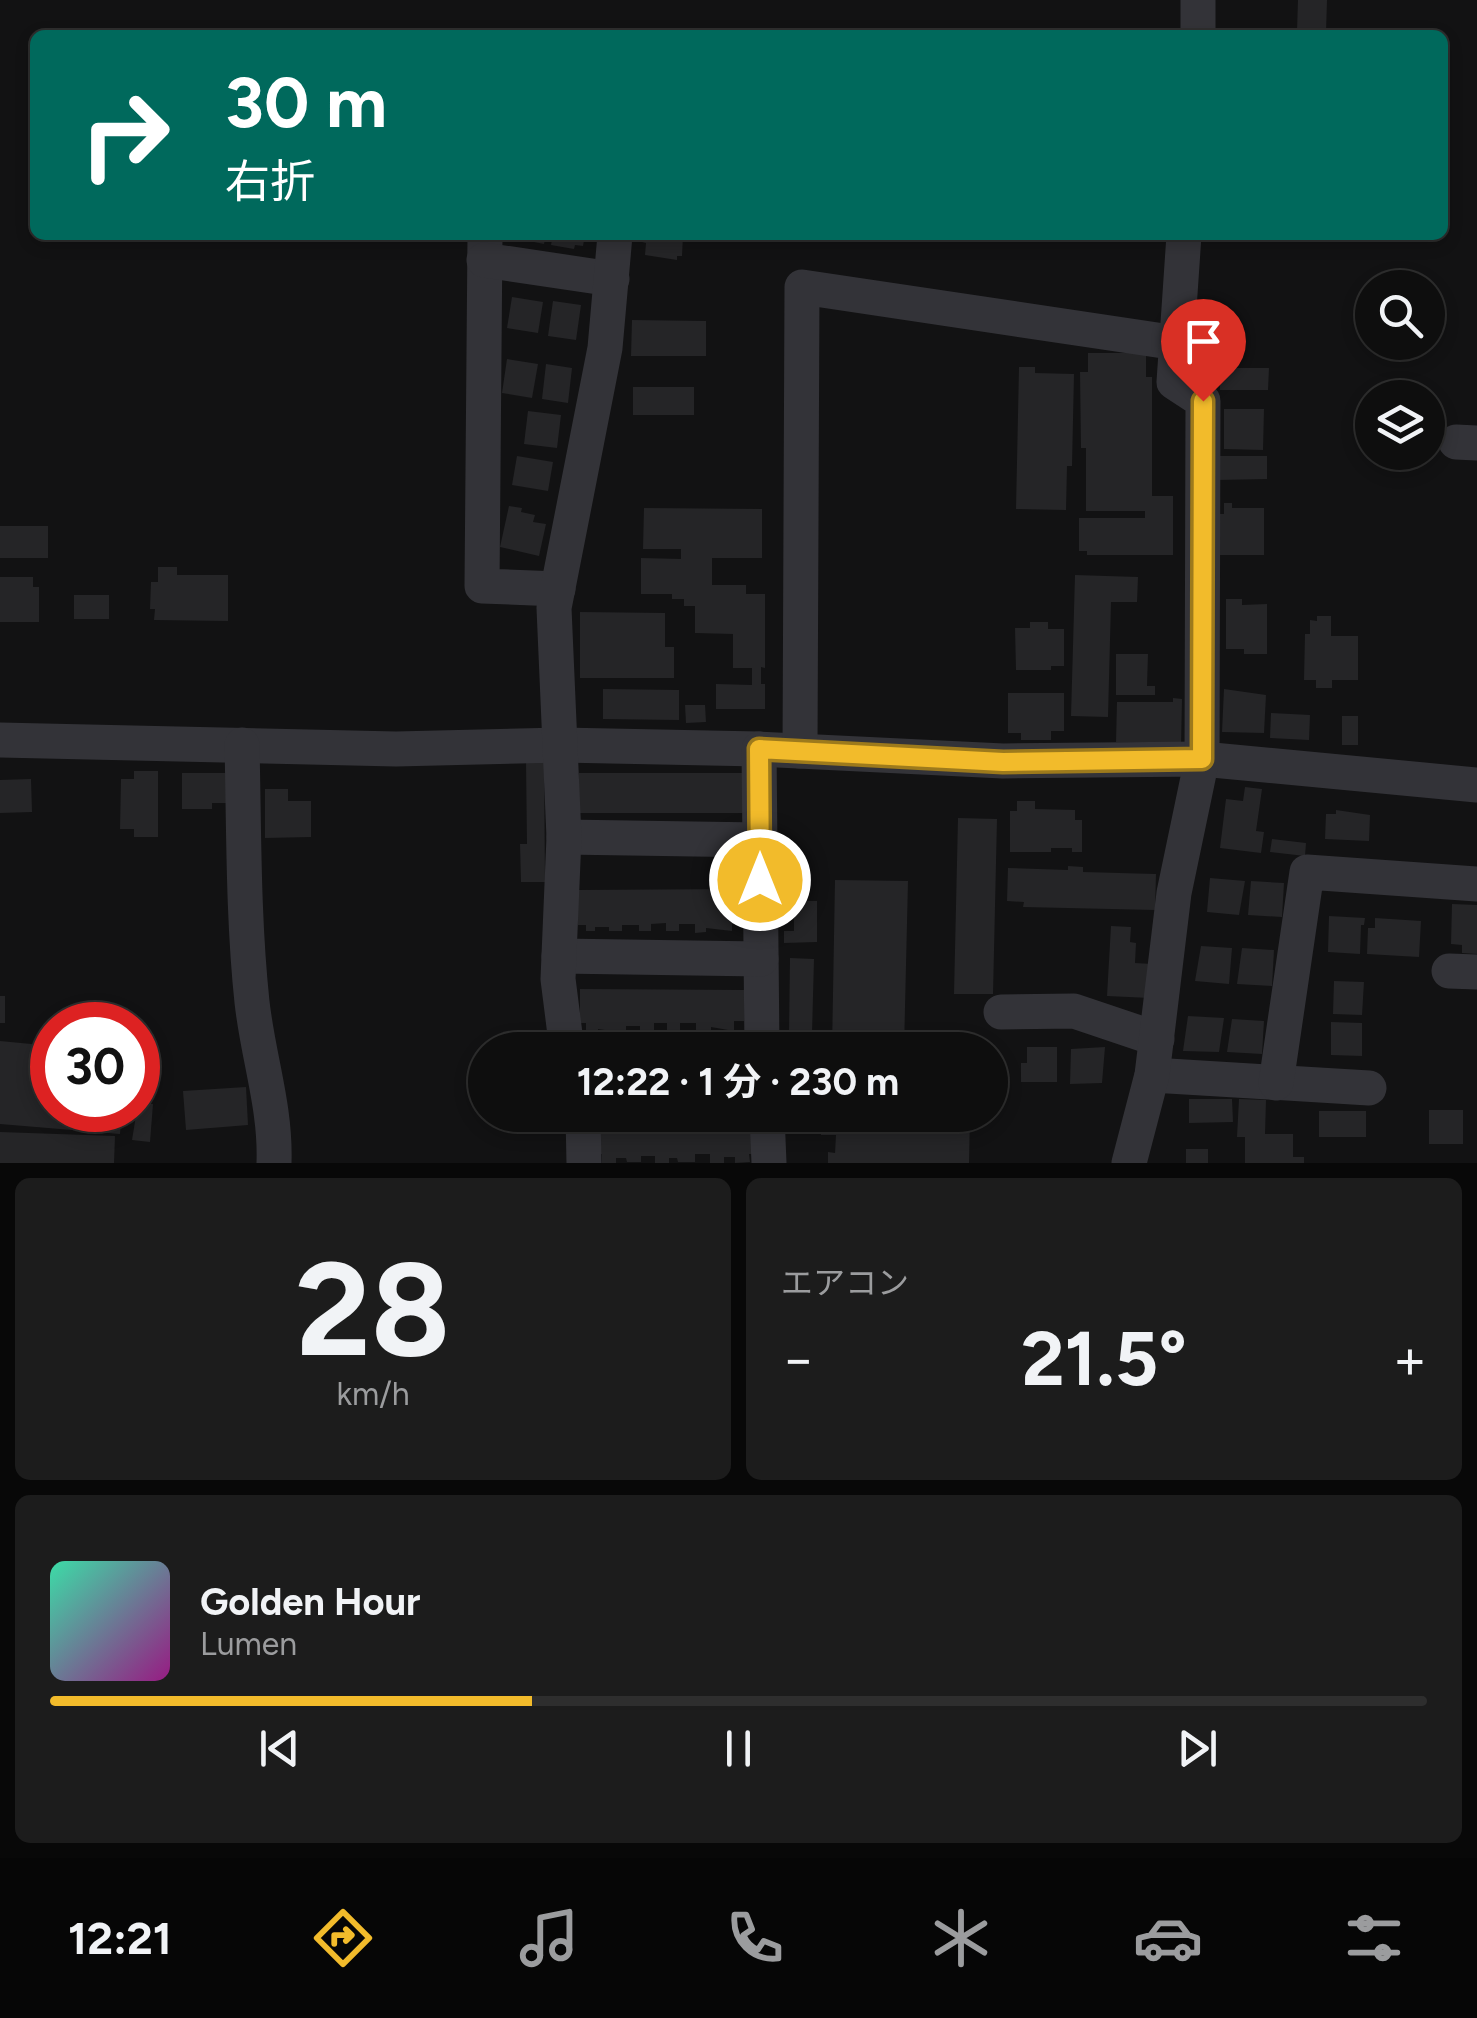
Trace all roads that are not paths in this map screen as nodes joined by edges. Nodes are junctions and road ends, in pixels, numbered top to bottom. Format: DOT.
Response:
graph roads {
  1 [pos="1198,0"];
  2 [pos="1198,30"];
  3 [pos="616,240"];
  4 [pos="1184,240"];
  5 [pos="484,248"];
  6 [pos="612,279"];
  7 [pos="1177,343"];
  8 [pos="558,589"];
  9 [pos="0,740"];
  10 [pos="242,746"];
  11 [pos="560,746"];
  12 [pos="759,749"];
  13 [pos="800,751"];
  14 [pos="1202,759"];
  15 [pos="1477,785"];
  16 [pos="564,838"];
  17 [pos="760,840"];
  18 [pos="1477,884"];
  19 [pos="559,956"];
  20 [pos="761,959"];
  21 [pos="1001,1012"];
  22 [pos="564,1032"];
  23 [pos="762,1032"];
  24 [pos="1157,1038"];
  25 [pos="1152,1076"];
  26 [pos="1276,1082"];
  27 [pos="1370,1088"];
  28 [pos="583,1132"];
  29 [pos="768,1132"];
  30 [pos="274,1163"];
  31 [pos="584,1163"];
  32 [pos="769,1163"];
  33 [pos="1129,1163"];
  1 -- 2 [label="street"];
  3 -- 6 [label="street"];
  4 -- 7 [label="street"];
  5 -- 6 [label="street"];
  5 -- 8 [label="street"];
  6 -- 8 [label="street"];
  7 -- 13 [label="street"];
  7 -- 14 [label="street"];
  8 -- 11 [label="street"];
  9 -- 10 [label="street"];
  10 -- 11 [label="street"];
  10 -- 30 [label="street"];
  11 -- 12 [label="street"];
  11 -- 16 [label="street"];
  12 -- 13 [label="street"];
  12 -- 17 [label="street"];
  13 -- 14 [label="street"];
  14 -- 15 [label="street"];
  14 -- 24 [label="street"];
  16 -- 17 [label="street"];
  16 -- 19 [label="street"];
  17 -- 20 [label="street"];
  18 -- 26 [label="street"];
  19 -- 20 [label="street"];
  19 -- 22 [label="street"];
  20 -- 23 [label="street"];
  21 -- 24 [label="street"];
  24 -- 25 [label="street"];
  25 -- 26 [label="street"];
  25 -- 33 [label="street"];
  26 -- 27 [label="street"];
  28 -- 31 [label="street"];
  29 -- 32 [label="street"];
}
